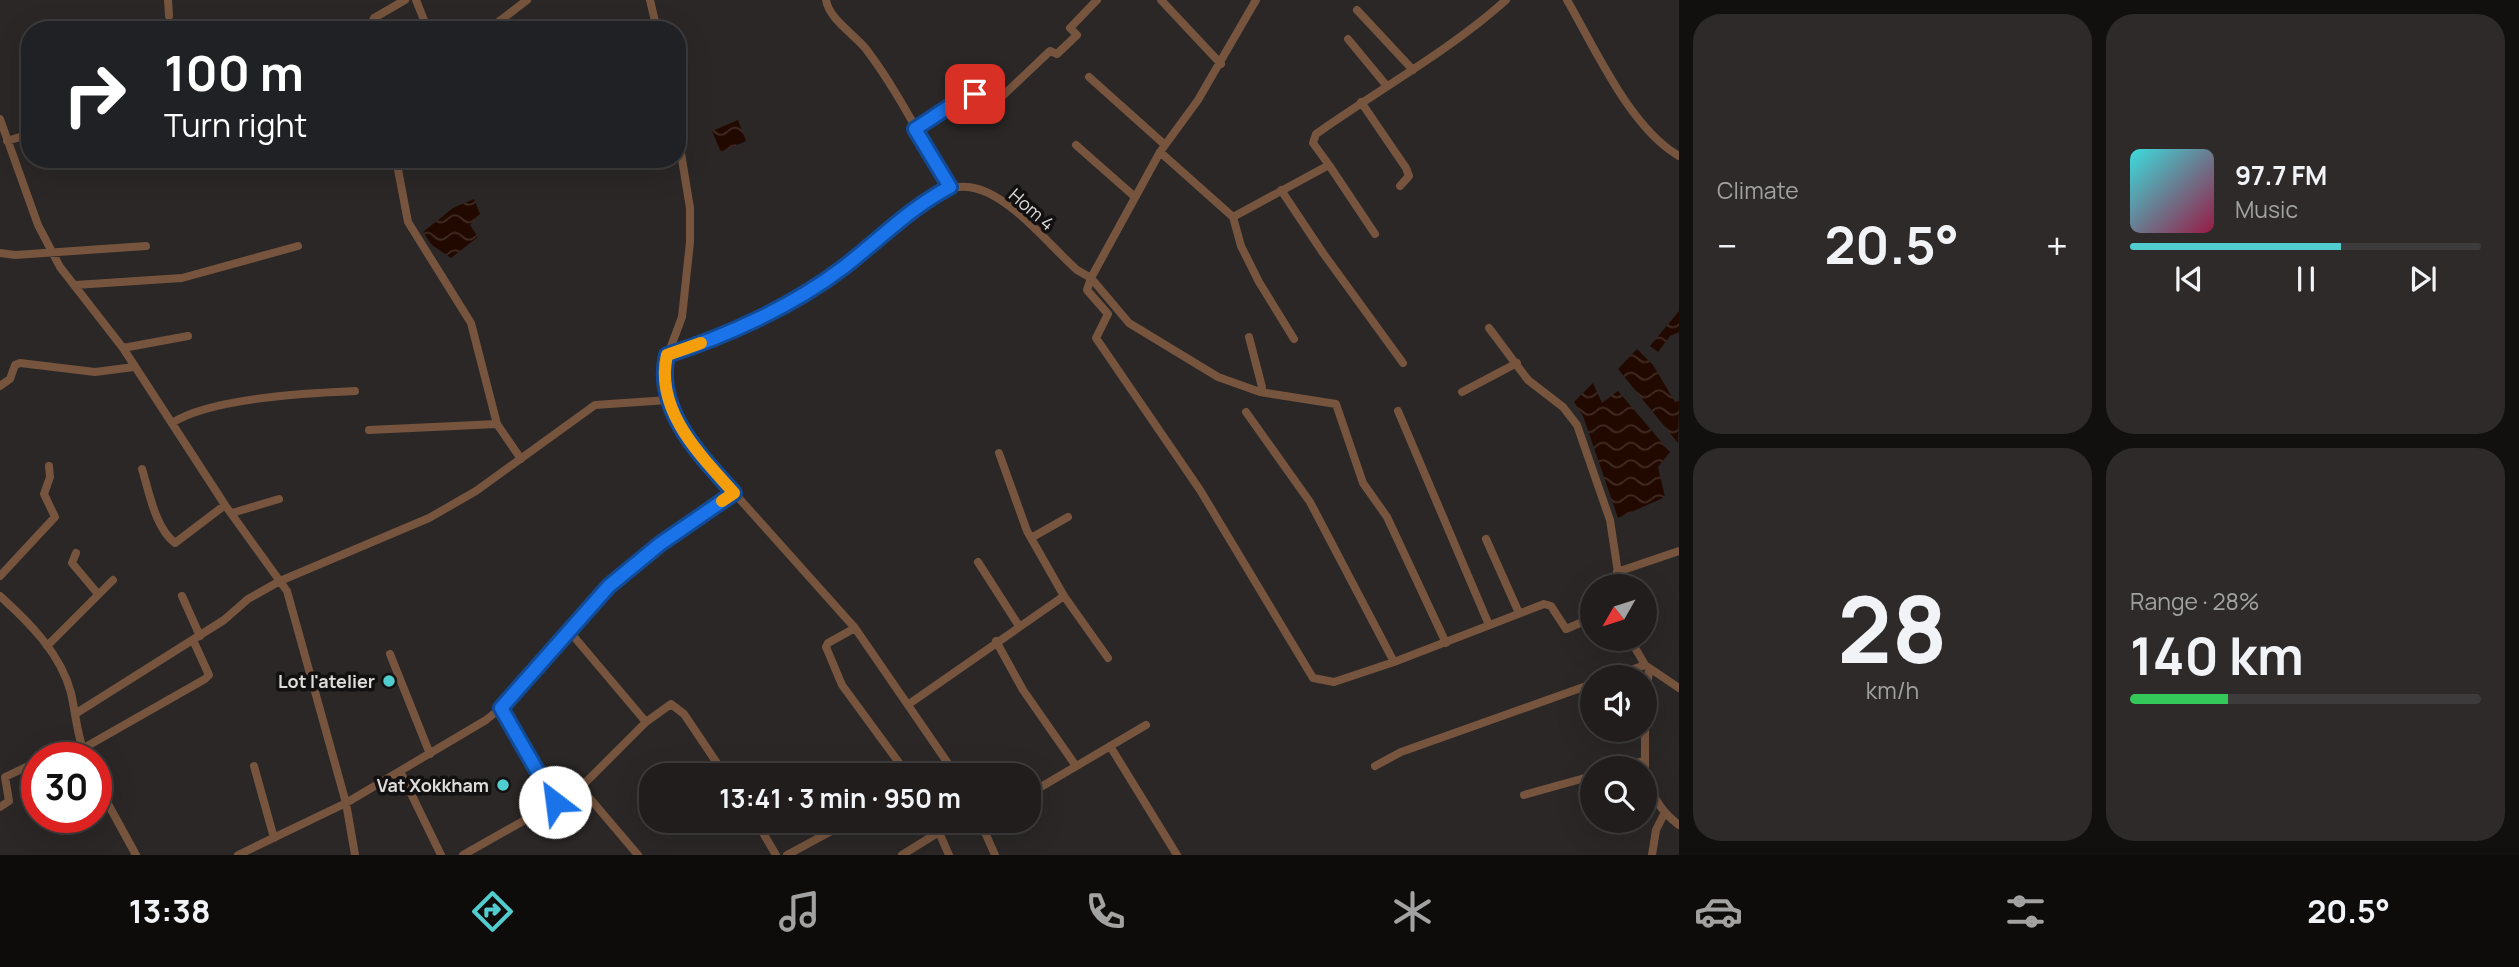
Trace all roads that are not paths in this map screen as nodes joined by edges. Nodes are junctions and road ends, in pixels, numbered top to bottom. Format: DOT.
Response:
graph roads {
  1 [pos="168,0"];
  2 [pos="405,0"];
  3 [pos="416,0"];
  4 [pos="527,0"];
  5 [pos="650,0"];
  6 [pos="826,0"];
  7 [pos="1097,0"];
  8 [pos="1161,0"];
  9 [pos="1256,0"];
  10 [pos="1506,0"];
  11 [pos="1567,0"];
  12 [pos="1357,10"];
  13 [pos="169,16"];
  14 [pos="372,21"];
  15 [pos="424,21"];
  16 [pos="500,21"];
  17 [pos="655,21"];
  18 [pos="1348,39"];
  19 [pos="1221,64"];
  20 [pos="1413,69"];
  21 [pos="1089,77"];
  22 [pos="1385,85"];
  23 [pos="1361,102"];
  24 [pos="0,119"];
  25 [pos="915,129"];
  26 [pos="21,137"];
  27 [pos="7,141"];
  28 [pos="1076,145"];
  29 [pos="1162,148"];
  30 [pos="1679,156"];
  31 [pos="1329,166"];
  32 [pos="398,168"];
  33 [pos="683,168"];
  34 [pos="1400,186"];
  35 [pos="950,187"];
  36 [pos="1281,190"];
  37 [pos="1135,197"];
  38 [pos="1233,217"];
  39 [pos="1375,234"];
  40 [pos="146,246"];
  41 [pos="298,246"];
  42 [pos="0,253"];
  43 [pos="52,253"];
  44 [pos="1091,278"];
  45 [pos="75,285"];
  46 [pos="1114,305"];
  47 [pos="1108,314"];
  48 [pos="1489,328"];
  49 [pos="188,336"];
  50 [pos="1249,337"];
  51 [pos="1294,339"];
  52 [pos="123,348"];
  53 [pos="667,355"];
  54 [pos="1403,363"];
  55 [pos="1517,363"];
  56 [pos="134,367"];
  57 [pos="0,386"];
  58 [pos="355,391"];
  59 [pos="1260,392"];
  60 [pos="1461,392"];
  61 [pos="668,400"];
  62 [pos="1398,411"];
  63 [pos="1246,412"];
  64 [pos="172,423"];
  65 [pos="497,424"];
  66 [pos="369,430"];
  67 [pos="999,453"];
  68 [pos="521,459"];
  69 [pos="49,466"];
  70 [pos="142,468"];
  71 [pos="734,493"];
  72 [pos="279,499"];
  73 [pos="225,505"];
  74 [pos="232,513"];
  75 [pos="1068,517"];
  76 [pos="1031,538"];
  77 [pos="1486,539"];
  78 [pos="1679,551"];
  79 [pos="76,553"];
  80 [pos="978,562"];
  81 [pos="1618,572"];
  82 [pos="0,576"];
  83 [pos="113,580"];
  84 [pos="281,581"];
  85 [pos="99,594"];
  86 [pos="182,596"];
  87 [pos="1064,596"];
  88 [pos="1,598"];
  89 [pos="1519,613"];
  90 [pos="1580,623"];
  91 [pos="1489,625"];
  92 [pos="1019,626"];
  93 [pos="855,628"];
  94 [pos="570,632"];
  95 [pos="196,638"];
  96 [pos="996,641"];
  97 [pos="1446,643"];
  98 [pos="47,646"];
  99 [pos="390,654"];
  100 [pos="1108,659"];
  101 [pos="1394,662"];
  102 [pos="1657,674"];
  103 [pos="1580,688"];
  104 [pos="1679,688"];
  105 [pos="909,704"];
  106 [pos="501,708"];
  107 [pos="75,714"];
  108 [pos="646,722"];
  109 [pos="1146,724"];
  110 [pos="81,742"];
  111 [pos="97,742"];
  112 [pos="1110,746"];
  113 [pos="430,754"];
  114 [pos="718,763"];
  115 [pos="899,763"];
  116 [pos="949,763"];
  117 [pos="1375,765"];
  118 [pos="254,766"];
  119 [pos="1076,766"];
  120 [pos="21,770"];
  121 [pos="400,771"];
  122 [pos="1580,779"];
  123 [pos="1041,787"];
  124 [pos="581,788"];
  125 [pos="1524,795"];
  126 [pos="555,802"];
  127 [pos="346,803"];
  128 [pos="1657,803"];
  129 [pos="0,807"];
  130 [pos="112,811"];
  131 [pos="1664,814"];
  132 [pos="1679,825"];
  133 [pos="763,833"];
  134 [pos="828,833"];
  135 [pos="937,833"];
  136 [pos="939,833"];
  137 [pos="987,833"];
  138 [pos="274,838"];
  139 [pos="136,855"];
  140 [pos="238,855"];
  141 [pos="355,855"];
  142 [pos="441,855"];
  143 [pos="463,855"];
  144 [pos="638,855"];
  145 [pos="776,855"];
  146 [pos="787,855"];
  147 [pos="902,855"];
  148 [pos="949,855"];
  149 [pos="995,855"];
  150 [pos="1177,855"];
  151 [pos="1652,855"];
  1 -- 13 [label="street"];
  2 -- 14 [label="street"];
  3 -- 15 [label="street"];
  4 -- 16 [label="street"];
  5 -- 17 [label="street"];
  6 -- 25 [label="street"];
  7 -- 25 [label="street"];
  8 -- 19 [label="street"];
  9 -- 19 [label="street"];
  10 -- 20 [label="street"];
  11 -- 30 [label="street"];
  12 -- 20 [label="street"];
  18 -- 22 [label="street"];
  19 -- 29 [label="street"];
  20 -- 22 [label="street"];
  21 -- 29 [label="street"];
  22 -- 23 [label="street"];
  23 -- 31 [label="street"];
  23 -- 34 [label="street"];
  24 -- 27 [label="street"];
  25 -- 35 [label="street"];
  26 -- 27 [label="street"];
  27 -- 43 [label="street"];
  28 -- 37 [label="street"];
  29 -- 37 [label="street"];
  29 -- 38 [label="street"];
  31 -- 36 [label="street"];
  31 -- 39 [label="street"];
  32 -- 65 [label="street"];
  33 -- 53 [label="street"];
  35 -- 44 [label="street, Hom 4"];
  35 -- 53 [label="street"];
  36 -- 38 [label="street"];
  36 -- 54 [label="street"];
  37 -- 44 [label="street"];
  38 -- 51 [label="street"];
  40 -- 43 [label="street"];
  41 -- 45 [label="street"];
  42 -- 43 [label="street"];
  43 -- 45 [label="street"];
  44 -- 46 [label="street, Hom 4"];
  44 -- 47 [label="street"];
  45 -- 52 [label="street"];
  46 -- 47 [label="street"];
  46 -- 59 [label="street, Hom 4"];
  47 -- 101 [label="street"];
  48 -- 55 [label="street"];
  49 -- 52 [label="street"];
  50 -- 59 [label="street"];
  52 -- 56 [label="street"];
  53 -- 61 [label="street"];
  55 -- 60 [label="street"];
  55 -- 81 [label="street"];
  56 -- 57 [label="street"];
  56 -- 64 [label="street"];
  58 -- 64 [label="street"];
  59 -- 97 [label="street, Hom 4"];
  61 -- 68 [label="street"];
  61 -- 71 [label="street"];
  62 -- 91 [label="street"];
  63 -- 101 [label="street"];
  64 -- 73 [label="street"];
  65 -- 66 [label="street"];
  65 -- 68 [label="street"];
  67 -- 76 [label="street"];
  68 -- 84 [label="street"];
  69 -- 82 [label="street"];
  70 -- 73 [label="street"];
  71 -- 93 [label="street"];
  71 -- 94 [label="street"];
  72 -- 74 [label="street"];
  73 -- 74 [label="street"];
  74 -- 84 [label="street"];
  75 -- 76 [label="street"];
  76 -- 87 [label="street"];
  77 -- 89 [label="street"];
  78 -- 81 [label="street"];
  79 -- 85 [label="street"];
  80 -- 92 [label="street"];
  83 -- 85 [label="street"];
  84 -- 95 [label="street"];
  84 -- 127 [label="street"];
  85 -- 98 [label="street"];
  86 -- 95 [label="street"];
  87 -- 92 [label="street"];
  87 -- 100 [label="street"];
  88 -- 98 [label="street"];
  89 -- 90 [label="street"];
  89 -- 91 [label="street"];
  91 -- 97 [label="street"];
  92 -- 96 [label="street"];
  93 -- 105 [label="street"];
  93 -- 115 [label="street"];
  94 -- 106 [label="street"];
  94 -- 108 [label="street"];
  95 -- 107 [label="street"];
  95 -- 111 [label="street"];
  96 -- 105 [label="street"];
  96 -- 119 [label="street"];
  97 -- 101 [label="street"];
  98 -- 107 [label="street"];
  99 -- 113 [label="street"];
  102 -- 104 [label="street"];
  103 -- 117 [label="street"];
  105 -- 116 [label="street"];
  106 -- 113 [label="street"];
  106 -- 126 [label="street"];
  107 -- 110 [label="street"];
  108 -- 114 [label="street"];
  108 -- 124 [label="street"];
  109 -- 112 [label="street"];
  112 -- 119 [label="street"];
  112 -- 150 [label="street"];
  113 -- 121 [label="street"];
  118 -- 138 [label="street"];
  119 -- 123 [label="street"];
  120 -- 129 [label="street"];
  121 -- 127 [label="street"];
  121 -- 142 [label="street"];
  122 -- 125 [label="street"];
  124 -- 126 [label="street"];
  124 -- 144 [label="street"];
  126 -- 143 [label="street"];
  127 -- 138 [label="street"];
  127 -- 141 [label="street"];
  128 -- 131 [label="street"];
  130 -- 139 [label="street"];
  131 -- 132 [label="street"];
  131 -- 151 [label="street"];
  133 -- 145 [label="street"];
  134 -- 146 [label="street"];
  135 -- 147 [label="street"];
  136 -- 148 [label="street"];
  137 -- 149 [label="street"];
  138 -- 140 [label="street"];
}
